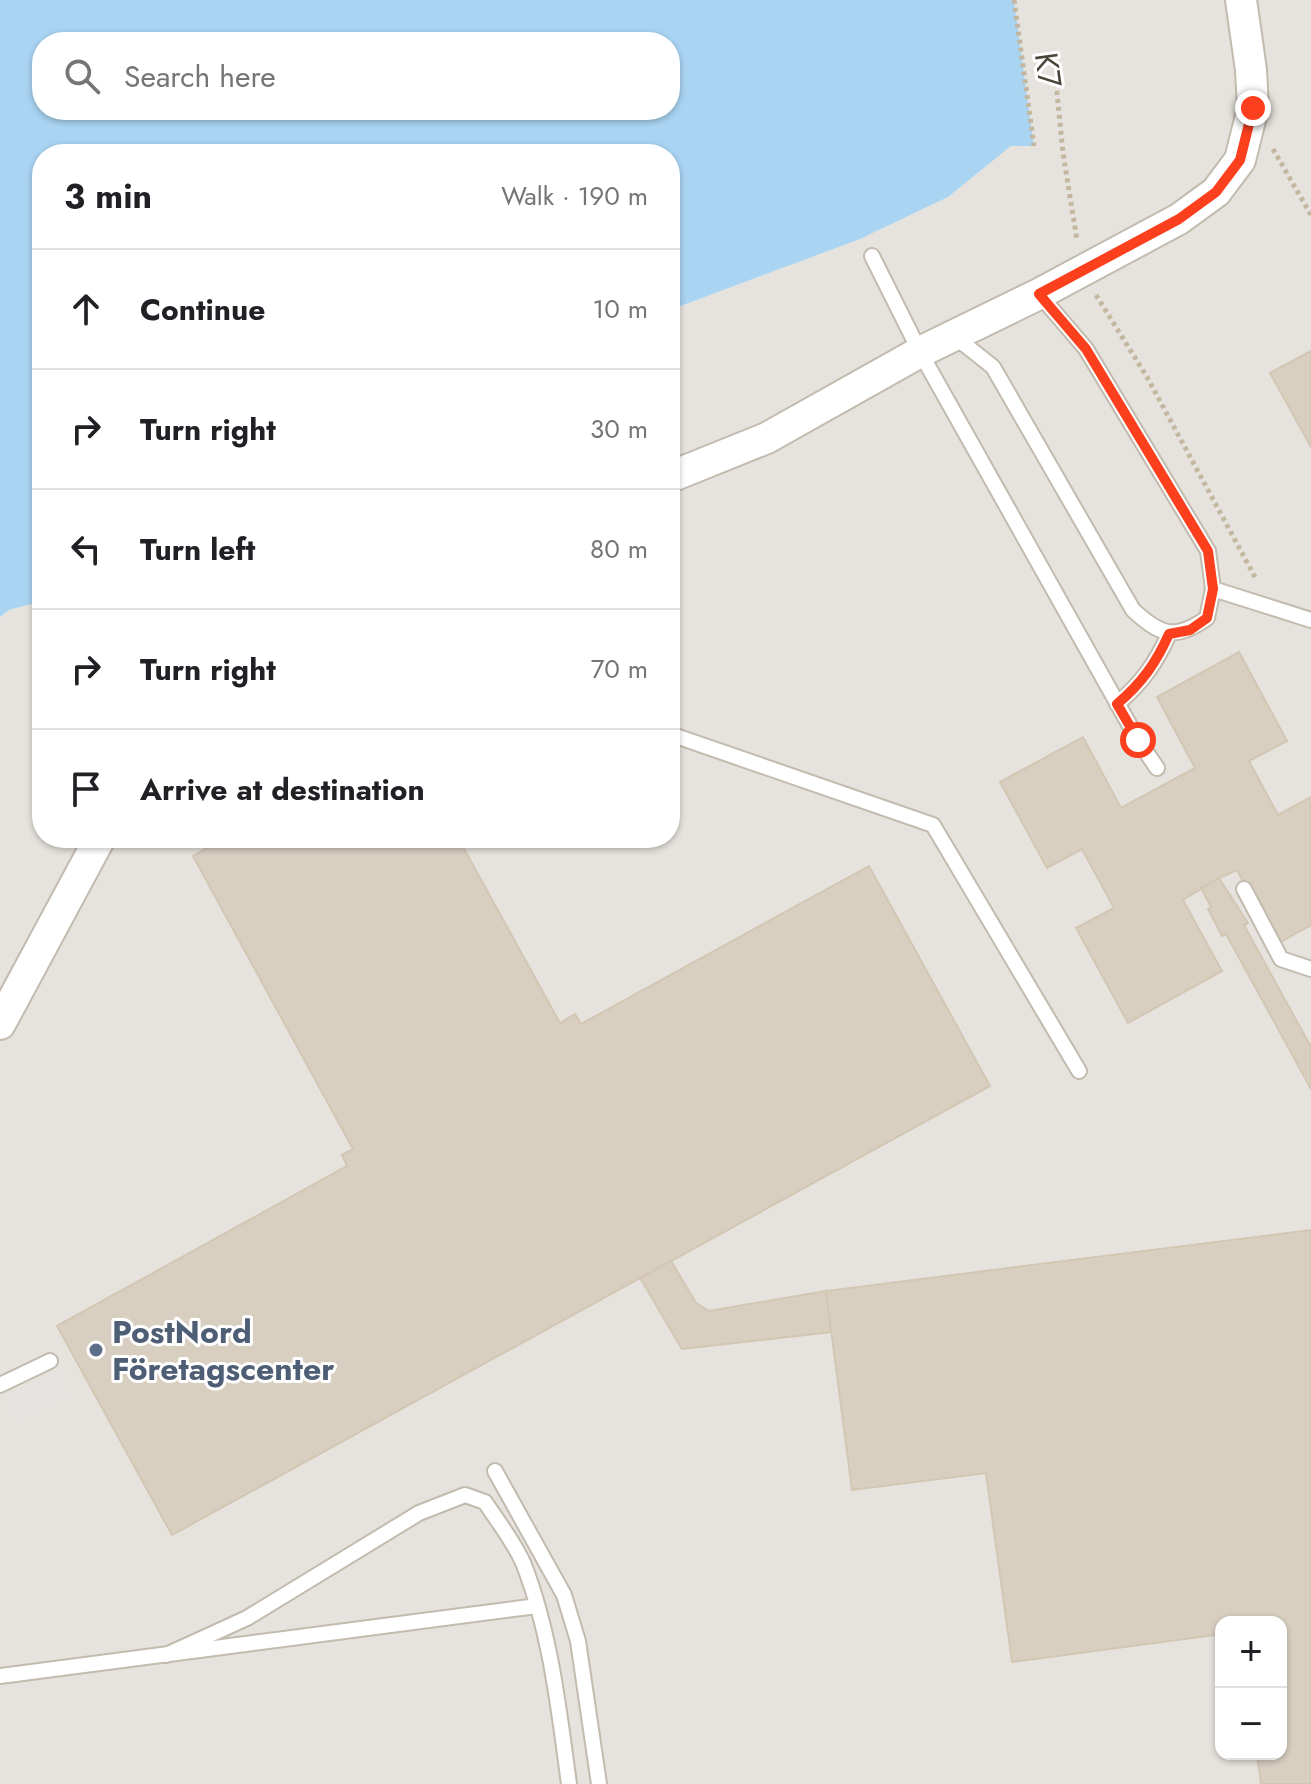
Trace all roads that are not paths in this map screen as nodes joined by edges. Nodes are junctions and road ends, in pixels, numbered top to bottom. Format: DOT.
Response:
graph roads {
  1 [pos="1241,0"];
  2 [pos="872,256"];
  3 [pos="1039,294"];
  4 [pos="954,336"];
  5 [pos="920,352"];
  6 [pos="680,473"];
  7 [pos="1213,589"];
  8 [pos="1311,620"];
  9 [pos="1169,634"];
  10 [pos="1117,704"];
  11 [pos="680,737"];
  12 [pos="1157,768"];
  13 [pos="95,848"];
  14 [pos="1244,889"];
  15 [pos="1311,969"];
  16 [pos="0,1024"];
  17 [pos="1079,1071"];
  18 [pos="50,1361"];
  19 [pos="0,1385"];
  20 [pos="495,1471"];
  21 [pos="537,1606"];
  22 [pos="166,1655"];
  23 [pos="0,1676"];
  24 [pos="569,1784"];
  25 [pos="599,1784"];
  1 -- 3 [label="street"];
  2 -- 5 [label="lane"];
  3 -- 4 [label="street"];
  3 -- 7 [label="lane"];
  4 -- 5 [label="street"];
  4 -- 9 [label="lane"];
  5 -- 6 [label="street"];
  5 -- 10 [label="lane"];
  7 -- 8 [label="lane"];
  7 -- 9 [label="lane"];
  9 -- 10 [label="lane"];
  10 -- 12 [label="lane"];
  11 -- 17 [label="lane"];
  13 -- 16 [label="street"];
  14 -- 15 [label="lane"];
  18 -- 19 [label="lane"];
  20 -- 25 [label="lane"];
  21 -- 22 [label="lane"];
  21 -- 22 [label="lane"];
  21 -- 24 [label="lane"];
  22 -- 23 [label="lane"];
}
